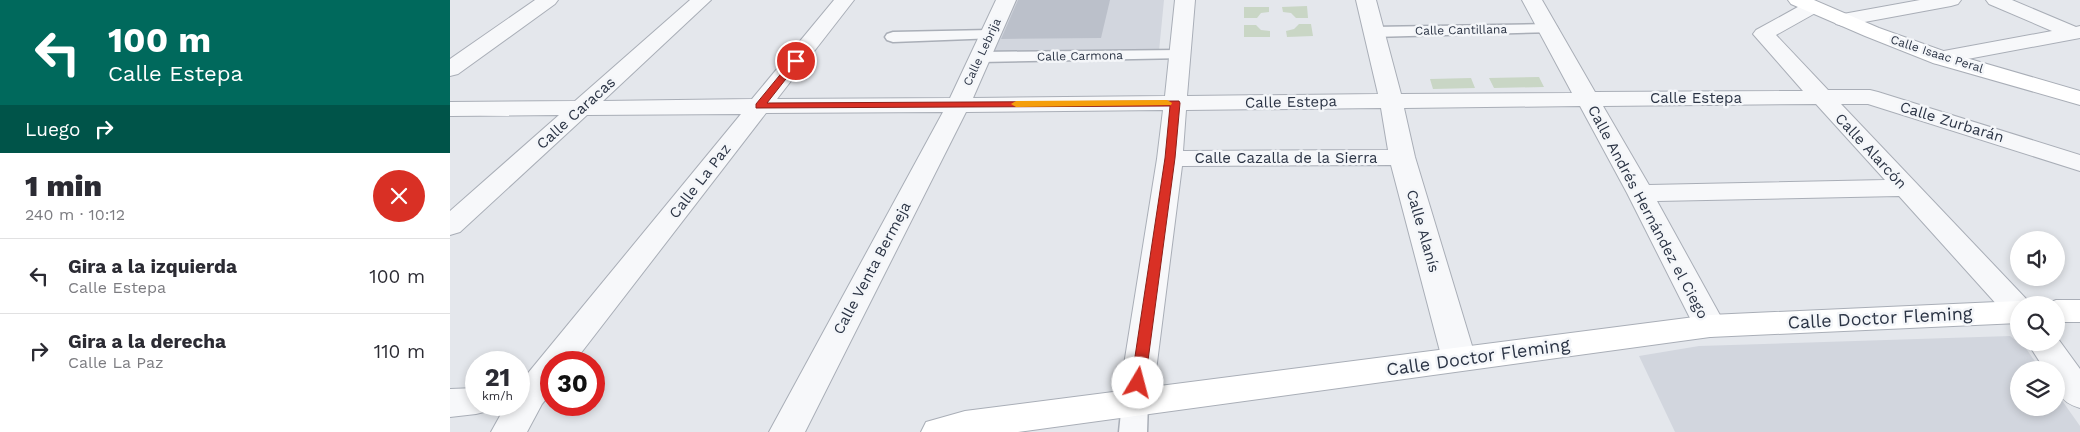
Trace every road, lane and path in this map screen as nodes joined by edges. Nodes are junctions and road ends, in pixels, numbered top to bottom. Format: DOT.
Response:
graph roads {
  1 [pos="548,0"];
  2 [pos="701,0"];
  3 [pos="844,0"];
  4 [pos="1006,0"];
  5 [pos="1186,0"];
  6 [pos="1366,0"];
  7 [pos="1532,0"];
  8 [pos="1951,0"];
  9 [pos="1996,0"];
  10 [pos="1805,3"];
  11 [pos="1843,20"];
  12 [pos="1550,29"];
  13 [pos="1373,32"];
  14 [pos="2077,32"];
  15 [pos="990,36"];
  16 [pos="893,37"];
  17 [pos="1180,55"];
  18 [pos="980,57"];
  19 [pos="1941,58"];
  20 [pos="450,69"];
  21 [pos="1821,97"];
  22 [pos="2080,98"];
  23 [pos="1587,99"];
  24 [pos="1391,101"];
  25 [pos="1175,103"];
  26 [pos="958,105"];
  27 [pos="760,106"];
  28 [pos="582,108"];
  29 [pos="450,109"];
  30 [pos="1402,157"];
  31 [pos="1170,158"];
  32 [pos="2080,163"];
  33 [pos="1905,188"];
  34 [pos="1640,193"];
  35 [pos="450,226"];
  36 [pos="2010,300"];
  37 [pos="2010,310"];
  38 [pos="2080,310"];
  39 [pos="2065,311"];
  40 [pos="1710,326"];
  41 [pos="565,351"];
  42 [pos="2049,351"];
  43 [pos="1459,359"];
  44 [pos="540,380"];
  45 [pos="530,391"];
  46 [pos="2080,395"];
  47 [pos="465,401"];
  48 [pos="450,403"];
  49 [pos="516,416"];
  50 [pos="1134,417"];
  51 [pos="509,432"];
  52 [pos="787,432"];
  53 [pos="939,432"];
  1 -- 20 [label="street"];
  2 -- 28 [label="street, Calle Caracas"];
  3 -- 27 [label="street, Calle La Paz"];
  4 -- 15 [label="street, Calle Lebrija"];
  5 -- 17 [label="street"];
  6 -- 13 [label="street, Calle Alanís"];
  7 -- 12 [label="street, Calle Andrés Hernández el Ciego"];
  8 -- 11 [label="street"];
  9 -- 14 [label="street"];
  10 -- 11 [label="main road, Calle Isaac Peral"];
  10 -- 21 [label="street, Calle Alarcón"];
  11 -- 19 [label="main road, Calle Isaac Peral"];
  12 -- 13 [label="street, Calle Cantillana"];
  12 -- 23 [label="street, Calle Andrés Hernández el Ciego"];
  13 -- 24 [label="street, Calle Alanís"];
  14 -- 19 [label="street"];
  15 -- 16 [label="street"];
  15 -- 18 [label="street, Calle Lebrija"];
  17 -- 18 [label="street, Calle Carmona"];
  17 -- 25 [label="street"];
  18 -- 26 [label="street, Calle Lebrija"];
  19 -- 22 [label="main road, Calle Isaac Peral"];
  21 -- 23 [label="street, Calle Estepa"];
  21 -- 32 [label="street, Calle Zurbarán"];
  21 -- 33 [label="street, Calle Alarcón"];
  23 -- 24 [label="street, Calle Estepa"];
  23 -- 34 [label="street, Calle Andrés Hernández el Ciego"];
  24 -- 25 [label="street, Calle Estepa"];
  24 -- 30 [label="street, Calle Alanís"];
  25 -- 26 [label="street, Calle Estepa"];
  25 -- 31 [label="street"];
  26 -- 27 [label="street, Calle Estepa"];
  26 -- 52 [label="street, Calle Venta Bermeja"];
  27 -- 28 [label="street, Calle Estepa"];
  27 -- 41 [label="street, Calle La Paz"];
  28 -- 29 [label="street, Calle Estepa"];
  28 -- 35 [label="street, Calle Caracas"];
  30 -- 31 [label="street, Calle Cazalla de la Sierra"];
  30 -- 43 [label="street, Calle Alanís"];
  31 -- 50 [label="street"];
  33 -- 34 [label="street"];
  33 -- 36 [label="street, Calle Alarcón"];
  34 -- 40 [label="street, Calle Andrés Hernández el Ciego"];
  37 -- 40 [label="main road, Calle Doctor Fleming"];
  38 -- 39 [label="main road"];
  40 -- 43 [label="main road, Calle Doctor Fleming"];
  42 -- 46 [label="street"];
  43 -- 50 [label="main road, Calle Doctor Fleming"];
  44 -- 45 [label="street"];
  47 -- 48 [label="street"];
  49 -- 51 [label="street"];
  50 -- 53 [label="main road, Calle Doctor Fleming"];
}
